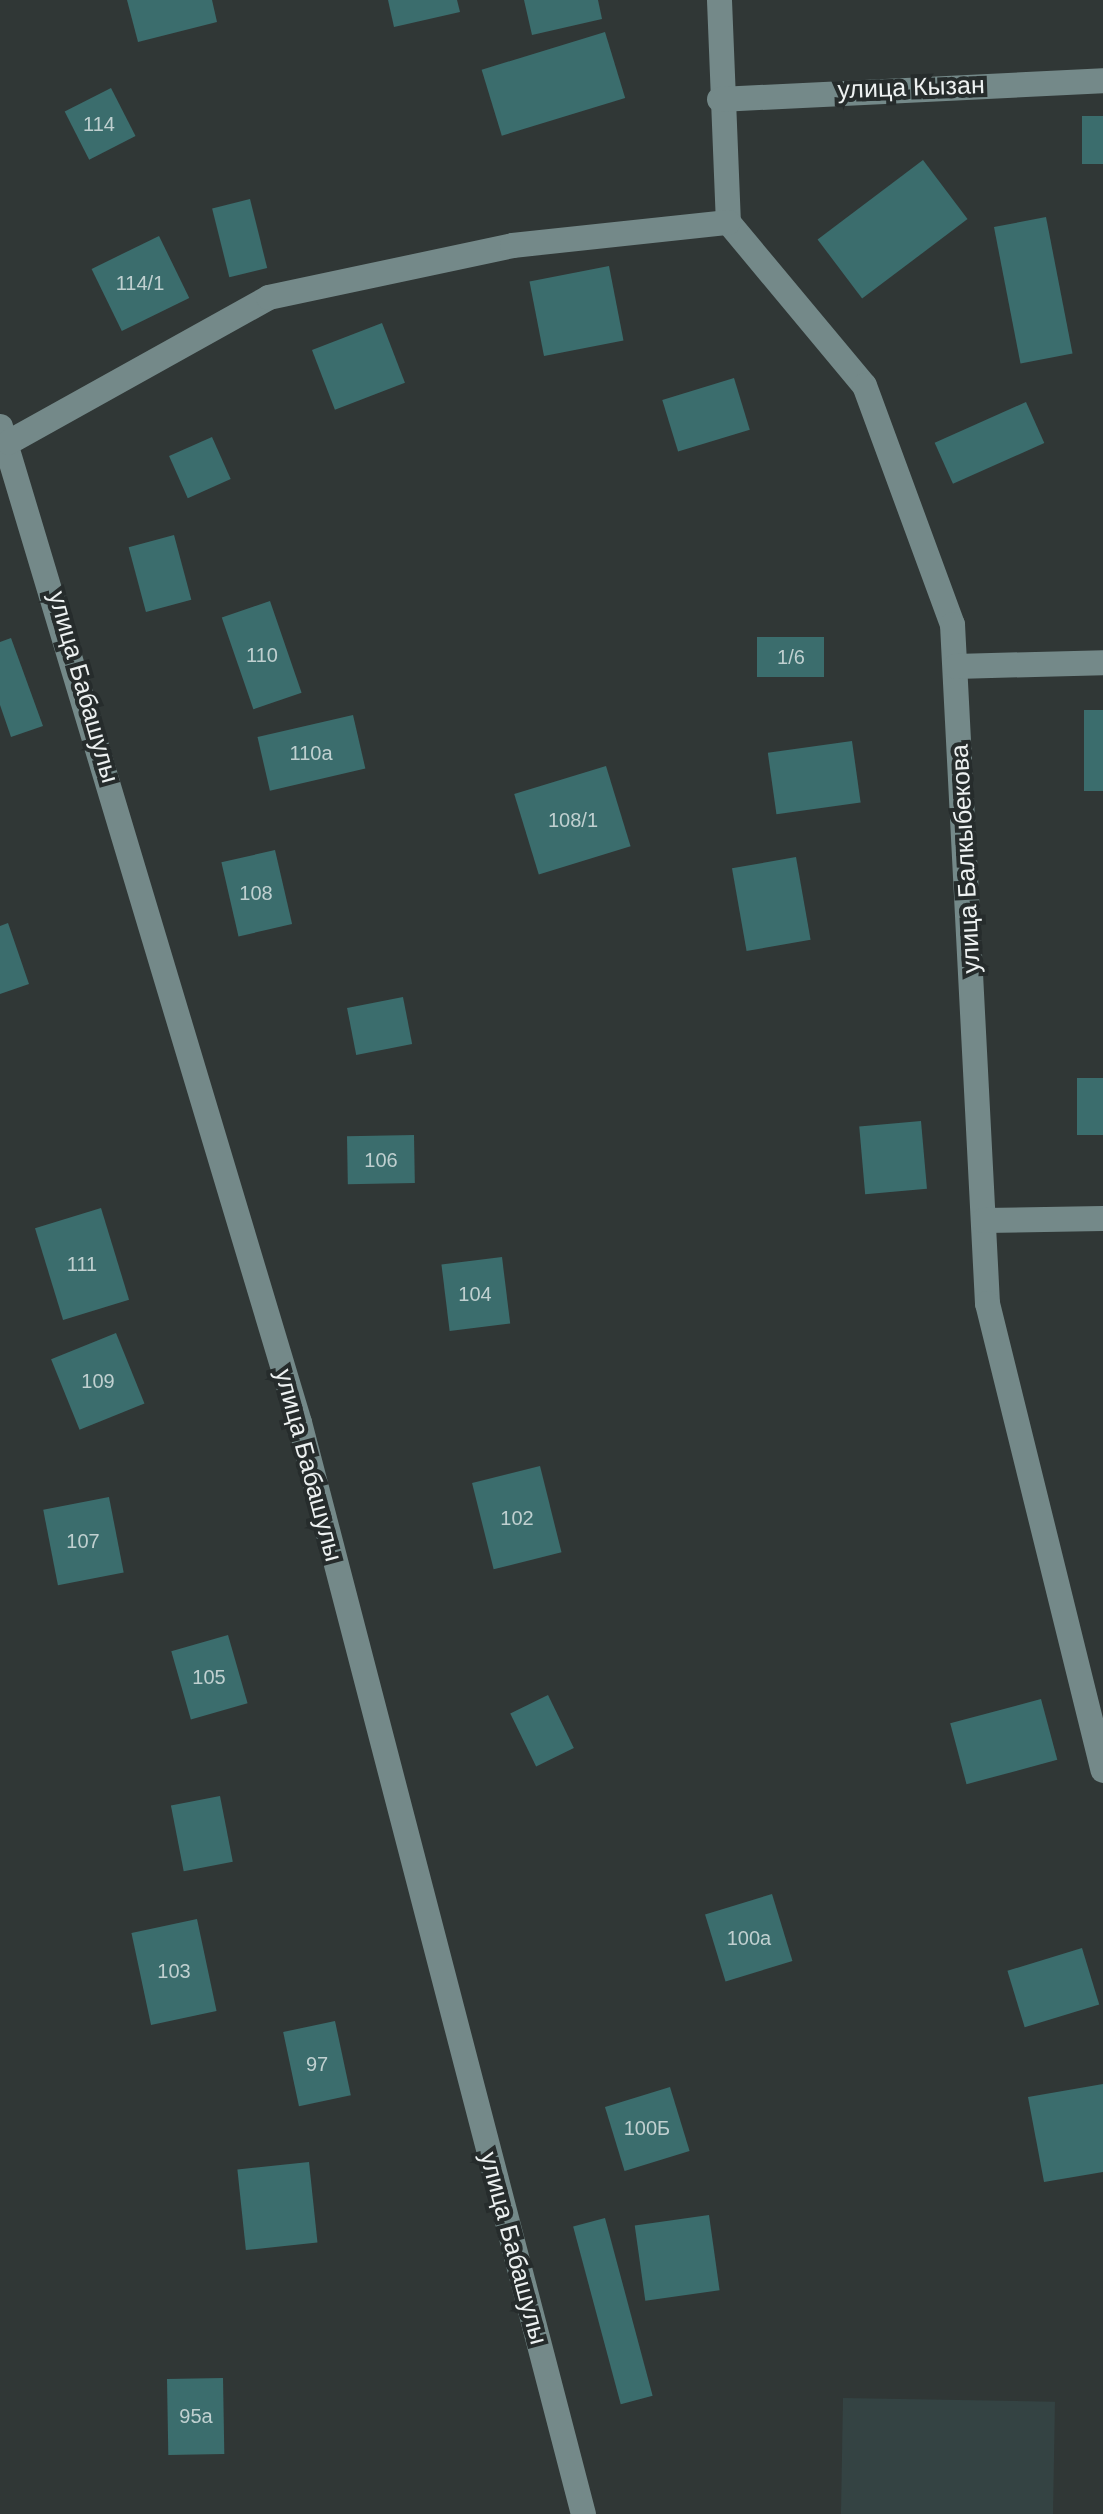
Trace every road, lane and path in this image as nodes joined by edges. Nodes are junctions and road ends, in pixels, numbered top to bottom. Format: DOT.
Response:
graph roads {
  1 [pos="719,0"];
  2 [pos="1103,80"];
  3 [pos="719,99"];
  4 [pos="728,222"];
  5 [pos="4,434"];
  6 [pos="1103,662"];
  7 [pos="954,666"];
  8 [pos="1103,1218"];
  9 [pos="983,1220"];
  10 [pos="1103,1770"];
  11 [pos="584,2514"];
  1 -- 3 [label="street"];
  2 -- 3 [label="street, улица Кызан"];
  3 -- 4 [label="street"];
  4 -- 5 [label="street"];
  4 -- 7 [label="street, улица Балкыбекова"];
  5 -- 11 [label="street, улица Бабашулы"];
  6 -- 7 [label="street"];
  7 -- 9 [label="street, улица Балкыбекова"];
  8 -- 9 [label="street"];
  9 -- 10 [label="street, улица Балкыбекова"];
}
